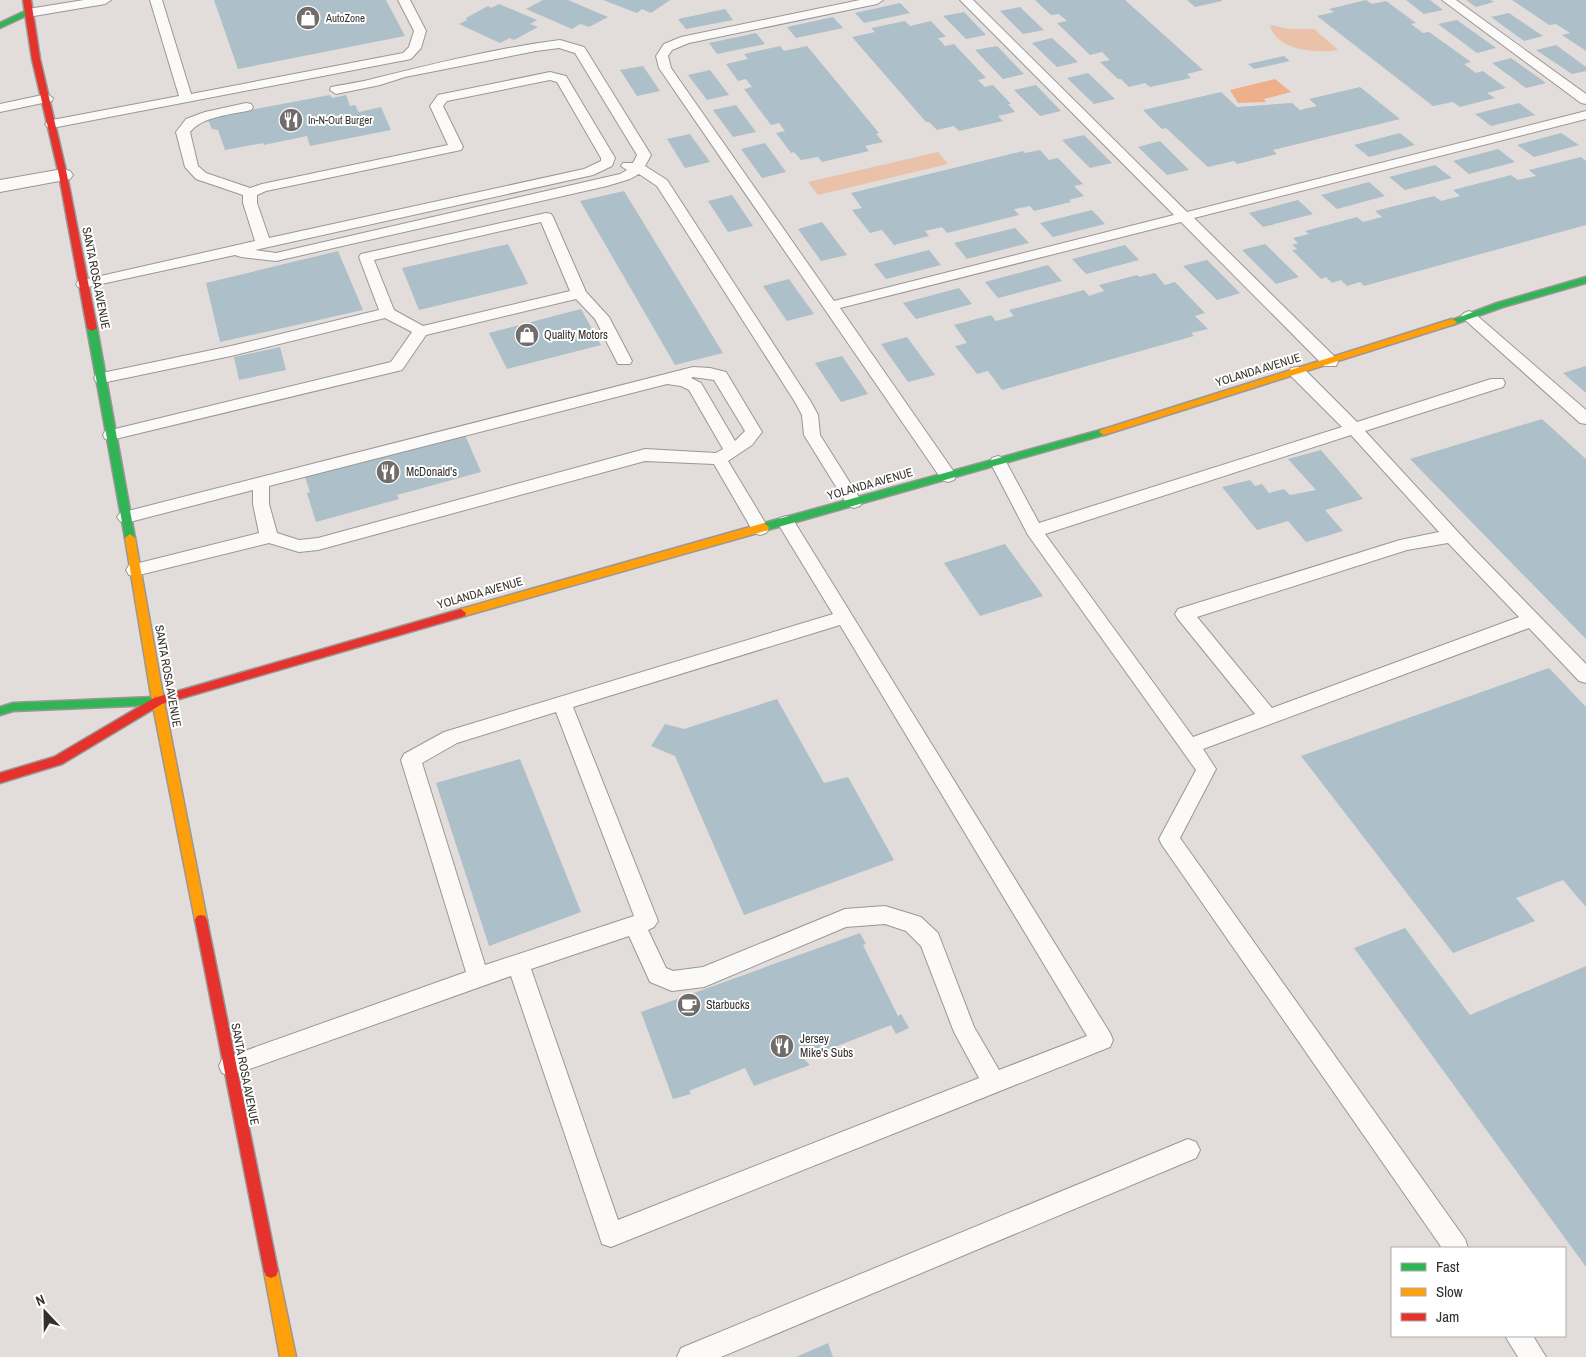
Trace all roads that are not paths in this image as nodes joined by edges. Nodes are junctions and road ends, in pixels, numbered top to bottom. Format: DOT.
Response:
graph roads {
  1 [pos="26,0"];
  2 [pos="106,0"];
  3 [pos="156,0"];
  4 [pos="404,0"];
  5 [pos="877,0"];
  6 [pos="966,0"];
  7 [pos="1448,0"];
  8 [pos="28,13"];
  9 [pos="0,14"];
  10 [pos="0,26"];
  11 [pos="336,90"];
  12 [pos="47,98"];
  13 [pos="186,99"];
  14 [pos="1586,100"];
  15 [pos="246,107"];
  16 [pos="0,108"];
  17 [pos="1586,115"];
  18 [pos="52,124"];
  19 [pos="607,163"];
  20 [pos="639,168"];
  21 [pos="63,175"];
  22 [pos="0,186"];
  23 [pos="250,193"];
  24 [pos="1184,216"];
  25 [pos="263,243"];
  26 [pos="228,251"];
  27 [pos="1586,280"];
  28 [pos="83,284"];
  29 [pos="579,294"];
  30 [pos="830,306"];
  31 [pos="387,313"];
  32 [pos="1469,316"];
  33 [pos="421,331"];
  34 [pos="624,361"];
  35 [pos="1330,362"];
  36 [pos="1297,372"];
  37 [pos="102,378"];
  38 [pos="666,378"];
  39 [pos="1497,383"];
  40 [pos="1586,419"];
  41 [pos="1354,429"];
  42 [pos="111,435"];
  43 [pos="726,455"];
  44 [pos="998,462"];
  45 [pos="948,476"];
  46 [pos="261,482"];
  47 [pos="854,502"];
  48 [pos="126,517"];
  49 [pos="786,522"];
  50 [pos="760,529"];
  51 [pos="1034,531"];
  52 [pos="1452,536"];
  53 [pos="269,537"];
  54 [pos="135,570"];
  55 [pos="844,617"];
  56 [pos="1533,619"];
  57 [pos="1586,676"];
  58 [pos="158,701"];
  59 [pos="562,703"];
  60 [pos="0,711"];
  61 [pos="1269,717"];
  62 [pos="1190,746"];
  63 [pos="0,778"];
  64 [pos="635,925"];
  65 [pos="518,964"];
  66 [pos="478,976"];
  67 [pos="230,1066"];
  68 [pos="995,1084"];
  69 [pos="1188,1150"];
  70 [pos="1455,1247"];
  71 [pos="1519,1337"];
  72 [pos="288,1357"];
  73 [pos="690,1357"];
  74 [pos="1533,1357"];
  1 -- 8 [label="main road, SANTA ROSA AVENUE"];
  2 -- 8 [label="lane"];
  3 -- 13 [label="lane"];
  4 -- 13 [label="lane"];
  5 -- 30 [label="lane"];
  6 -- 24 [label="lane"];
  7 -- 14 [label="lane"];
  8 -- 9 [label="main road"];
  8 -- 10 [label="main road"];
  8 -- 12 [label="main road, SANTA ROSA AVENUE"];
  11 -- 20 [label="lane"];
  12 -- 16 [label="lane"];
  12 -- 18 [label="main road, SANTA ROSA AVENUE"];
  13 -- 18 [label="lane"];
  15 -- 23 [label="lane"];
  17 -- 24 [label="lane"];
  18 -- 21 [label="main road, SANTA ROSA AVENUE"];
  19 -- 20 [label="lane"];
  19 -- 23 [label="lane"];
  19 -- 25 [label="lane"];
  20 -- 26 [label="lane"];
  20 -- 47 [label="lane"];
  21 -- 22 [label="street"];
  21 -- 28 [label="main road, SANTA ROSA AVENUE"];
  23 -- 25 [label="lane"];
  24 -- 30 [label="lane"];
  24 -- 35 [label="lane"];
  25 -- 26 [label="lane"];
  26 -- 28 [label="lane"];
  27 -- 32 [label="main road, YOLANDA AVENUE"];
  28 -- 37 [label="main road, SANTA ROSA AVENUE"];
  29 -- 31 [label="lane"];
  29 -- 33 [label="lane"];
  29 -- 34 [label="lane"];
  30 -- 45 [label="lane"];
  31 -- 33 [label="lane"];
  31 -- 37 [label="lane"];
  32 -- 35 [label="main road, YOLANDA AVENUE"];
  32 -- 40 [label="lane"];
  33 -- 42 [label="lane"];
  35 -- 36 [label="main road, YOLANDA AVENUE"];
  36 -- 41 [label="lane"];
  36 -- 44 [label="main road, YOLANDA AVENUE"];
  37 -- 42 [label="main road, SANTA ROSA AVENUE"];
  38 -- 43 [label="lane"];
  38 -- 43 [label="lane"];
  38 -- 46 [label="lane"];
  39 -- 41 [label="lane"];
  41 -- 51 [label="lane"];
  41 -- 52 [label="lane"];
  42 -- 48 [label="main road, SANTA ROSA AVENUE"];
  43 -- 50 [label="lane"];
  43 -- 53 [label="lane"];
  44 -- 45 [label="main road, YOLANDA AVENUE"];
  44 -- 51 [label="lane"];
  45 -- 47 [label="main road, YOLANDA AVENUE"];
  46 -- 48 [label="lane"];
  46 -- 53 [label="lane"];
  47 -- 49 [label="main road, YOLANDA AVENUE"];
  48 -- 54 [label="main road, SANTA ROSA AVENUE"];
  49 -- 50 [label="main road, YOLANDA AVENUE"];
  49 -- 55 [label="lane"];
  50 -- 58 [label="main road, YOLANDA AVENUE"];
  51 -- 62 [label="lane"];
  52 -- 56 [label="lane"];
  52 -- 61 [label="lane"];
  53 -- 54 [label="lane"];
  54 -- 58 [label="main road, SANTA ROSA AVENUE"];
  55 -- 59 [label="lane"];
  55 -- 68 [label="lane"];
  56 -- 57 [label="lane"];
  56 -- 61 [label="lane"];
  58 -- 60 [label="main road"];
  58 -- 63 [label="main road"];
  58 -- 67 [label="main road, SANTA ROSA AVENUE"];
  59 -- 64 [label="lane"];
  59 -- 66 [label="lane"];
  61 -- 62 [label="lane"];
  62 -- 70 [label="lane"];
  64 -- 65 [label="lane"];
  64 -- 68 [label="lane"];
  65 -- 66 [label="lane"];
  65 -- 68 [label="lane"];
  66 -- 67 [label="lane"];
  67 -- 72 [label="main road, SANTA ROSA AVENUE"];
  69 -- 73 [label="lane"];
  71 -- 74 [label="lane"];
}
